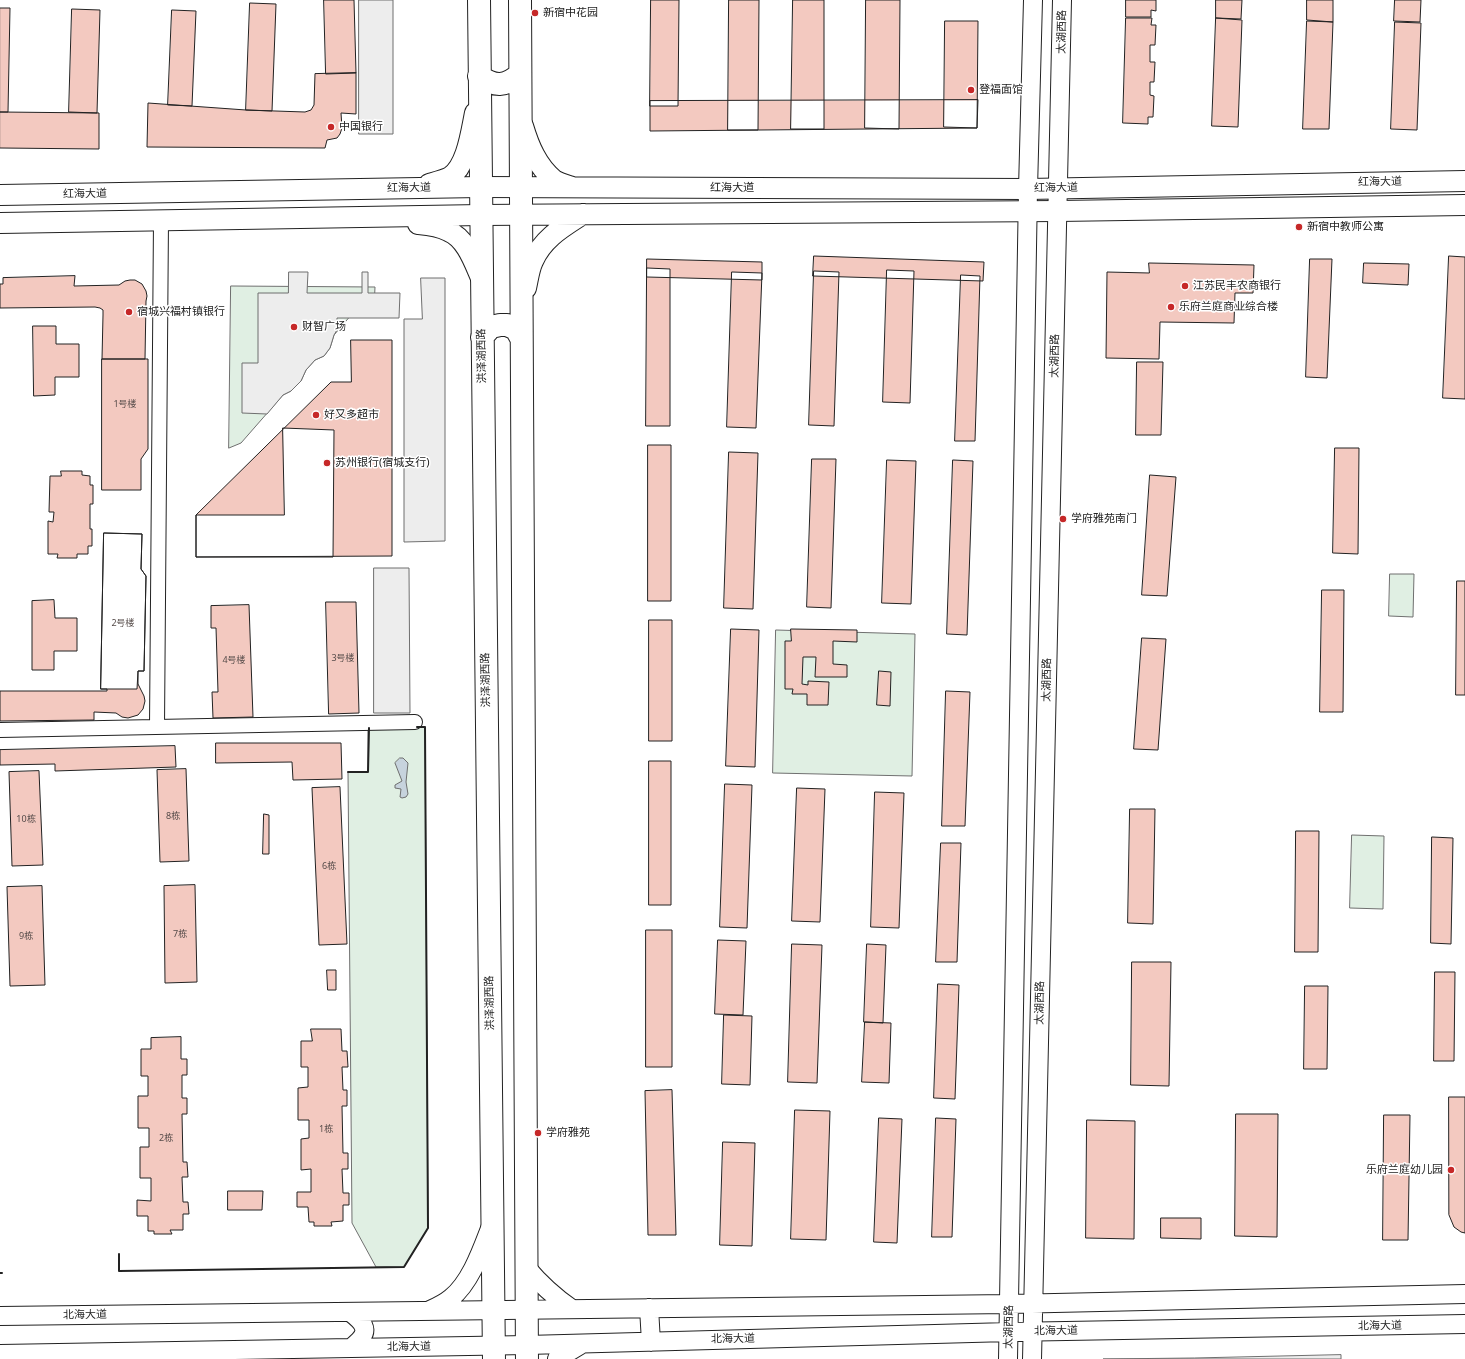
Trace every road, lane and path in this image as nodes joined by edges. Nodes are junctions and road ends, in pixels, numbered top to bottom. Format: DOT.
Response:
graph roads {
  1 [pos="479,0"];
  2 [pos="520,0"];
  3 [pos="1033,0"];
  4 [pos="1062,0"];
  5 [pos="520,74"];
  6 [pos="479,84"];
  7 [pos="520,115"];
  8 [pos="1465,181"];
  9 [pos="480,187"];
  10 [pos="416,188"];
  11 [pos="520,188"];
  12 [pos="573,188"];
  13 [pos="1028,188"];
  14 [pos="1058,188"];
  15 [pos="0,195"];
  16 [pos="1465,205"];
  17 [pos="1028,211"];
  18 [pos="1058,211"];
  19 [pos="583,214"];
  20 [pos="481,215"];
  21 [pos="520,215"];
  22 [pos="374,217"];
  23 [pos="161,220"];
  24 [pos="0,223"];
  25 [pos="482,278"];
  26 [pos="521,312"];
  27 [pos="482,337"];
  28 [pos="521,338"];
  29 [pos="415,722"];
  30 [pos="157,726"];
  31 [pos="0,730"];
  32 [pos="526,1183"];
  33 [pos="492,1188"];
  34 [pos="492,1223"];
  35 [pos="526,1267"];
  36 [pos="1465,1294"];
  37 [pos="1144,1301"];
  38 [pos="1009,1304"];
  39 [pos="1033,1304"];
  40 [pos="649,1308"];
  41 [pos="572,1309"];
  42 [pos="493,1310"];
  43 [pos="527,1310"];
  44 [pos="429,1311"];
  45 [pos="350,1312"];
  46 [pos="0,1316"];
  47 [pos="1465,1324"];
  48 [pos="1144,1330"];
  49 [pos="1009,1332"];
  50 [pos="1033,1332"];
  51 [pos="651,1342"];
  52 [pos="583,1343"];
  53 [pos="417,1347"];
  54 [pos="351,1348"];
  55 [pos="494,1352"];
  56 [pos="527,1352"];
  57 [pos="0,1354"];
  58 [pos="445,1359"];
  59 [pos="557,1359"];
  60 [pos="1008,1359"];
  61 [pos="1032,1359"];
  1 -- 6 [label="main road, 洪泽湖西路"];
  2 -- 5 [label="main road"];
  3 -- 13 [label="street, 太湖西路"];
  4 -- 14 [label="street, 太湖西路"];
  5 -- 6 [label="main road"];
  5 -- 7 [label="main road"];
  6 -- 9 [label="main road, 洪泽湖西路"];
  6 -- 10 [label="main road"];
  7 -- 11 [label="main road"];
  7 -- 12 [label="main road"];
  8 -- 14 [label="main road, 红海大道"];
  9 -- 10 [label="main road, 红海大道"];
  9 -- 11 [label="main road, 红海大道"];
  9 -- 20 [label="main road, 洪泽湖西路"];
  10 -- 15 [label="main road, 红海大道"];
  11 -- 12 [label="main road, 红海大道"];
  11 -- 21 [label="main road"];
  12 -- 13 [label="main road, 红海大道"];
  13 -- 14 [label="main road, 红海大道"];
  13 -- 17 [label="street, 太湖西路"];
  14 -- 18 [label="street, 太湖西路"];
  16 -- 18 [label="main road, 红海大道"];
  17 -- 18 [label="main road, 红海大道"];
  17 -- 19 [label="main road, 红海大道"];
  17 -- 38 [label="street, 太湖西路"];
  18 -- 39 [label="street, 太湖西路"];
  19 -- 21 [label="main road, 红海大道"];
  19 -- 26 [label="main road"];
  20 -- 21 [label="main road, 红海大道"];
  20 -- 22 [label="main road, 红海大道"];
  20 -- 25 [label="main road, 洪泽湖西路"];
  21 -- 26 [label="main road"];
  22 -- 23 [label="main road, 红海大道"];
  22 -- 25 [label="main road"];
  23 -- 24 [label="main road, 红海大道"];
  23 -- 30 [label="street"];
  25 -- 27 [label="main road, 洪泽湖西路"];
  26 -- 28 [label="main road"];
  27 -- 28 [label="main road"];
  27 -- 33 [label="main road, 洪泽湖西路"];
  28 -- 32 [label="main road"];
  29 -- 30 [label="street"];
  30 -- 31 [label="street"];
  32 -- 33 [label="main road"];
  32 -- 35 [label="main road"];
  33 -- 34 [label="main road, 洪泽湖西路"];
  34 -- 42 [label="main road, 洪泽湖西路"];
  34 -- 44 [label="street"];
  35 -- 41 [label="street"];
  35 -- 43 [label="main road"];
  36 -- 37 [label="street, 北海大道"];
  37 -- 39 [label="street, 北海大道"];
  37 -- 48 [label="street"];
  38 -- 39 [label="street, 北海大道"];
  38 -- 40 [label="street, 北海大道"];
  38 -- 49 [label="street, 太湖西路"];
  39 -- 50 [label="street, 太湖西路"];
  40 -- 41 [label="street, 北海大道"];
  40 -- 51 [label="street"];
  41 -- 43 [label="street, 北海大道"];
  42 -- 43 [label="street, 北海大道"];
  42 -- 44 [label="street, 北海大道"];
  42 -- 55 [label="main road, 洪泽湖西路"];
  43 -- 56 [label="main road"];
  44 -- 45 [label="street, 北海大道"];
  45 -- 46 [label="street, 北海大道"];
  45 -- 54 [label="street"];
  47 -- 48 [label="street, 北海大道"];
  48 -- 50 [label="street, 北海大道"];
  49 -- 50 [label="street, 北海大道"];
  49 -- 51 [label="street, 北海大道"];
  49 -- 60 [label="street, 太湖西路"];
  50 -- 61 [label="street, 太湖西路"];
  51 -- 52 [label="street, 北海大道"];
  52 -- 56 [label="street, 北海大道"];
  52 -- 59 [label="street"];
  53 -- 54 [label="street, 北海大道"];
  53 -- 55 [label="street, 北海大道"];
  53 -- 58 [label="street"];
  54 -- 57 [label="street, 北海大道"];
  55 -- 56 [label="street, 北海大道"];
}
